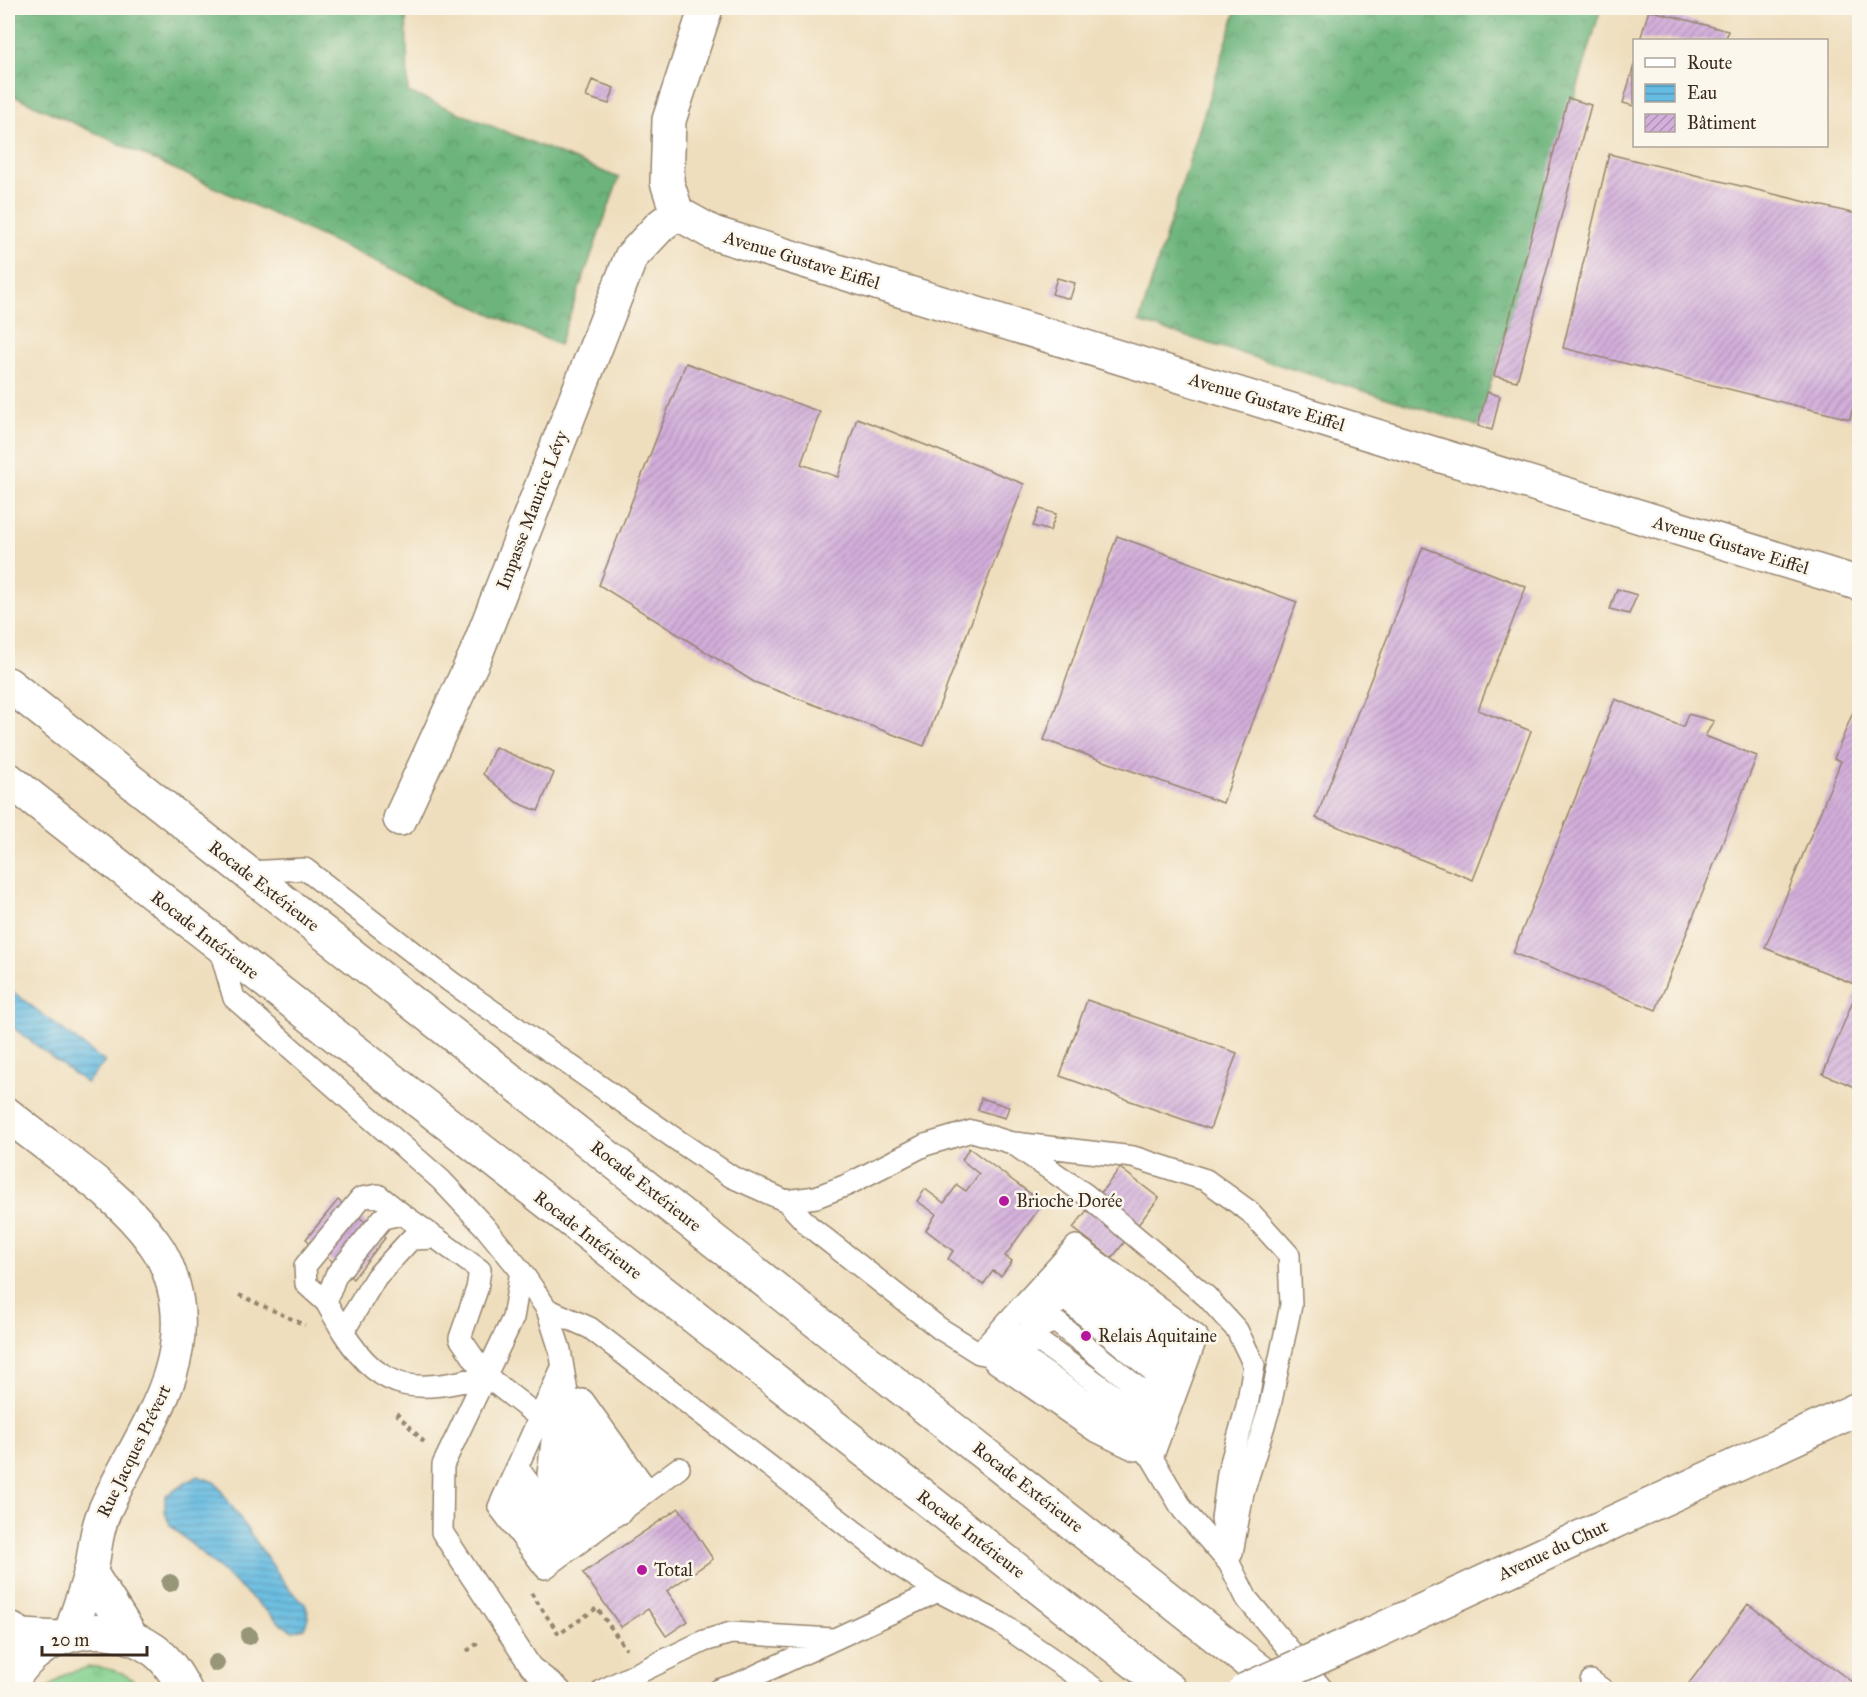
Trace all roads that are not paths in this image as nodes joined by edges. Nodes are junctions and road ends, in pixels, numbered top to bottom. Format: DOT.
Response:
graph roads {
  1 [pos="706,8"];
  2 [pos="677,213"];
  3 [pos="1860,584"];
  4 [pos="8,684"];
  5 [pos="8,778"];
  6 [pos="400,819"];
  7 [pos="248,873"];
  8 [pos="219,946"];
  9 [pos="8,1115"];
  10 [pos="1012,1143"];
  11 [pos="786,1201"];
  12 [pos="402,1214"];
  13 [pos="435,1238"];
  14 [pos="521,1271"];
  15 [pos="326,1302"];
  16 [pos="547,1309"];
  17 [pos="343,1332"];
  18 [pos="979,1353"];
  19 [pos="561,1370"];
  20 [pos="486,1376"];
  21 [pos="1860,1408"];
  22 [pos="540,1418"];
  23 [pos="1152,1458"];
  24 [pos="518,1468"];
  25 [pos="679,1468"];
  26 [pos="605,1524"];
  27 [pos="1230,1565"];
  28 [pos="90,1572"];
  29 [pos="938,1591"];
  30 [pos="8,1629"];
  31 [pos="65,1636"];
  32 [pos="132,1638"];
  33 [pos="832,1639"];
  34 [pos="8,1689"];
  35 [pos="185,1689"];
  36 [pos="560,1689"];
  37 [pos="603,1689"];
  38 [pos="719,1689"];
  39 [pos="1098,1689"];
  40 [pos="1170,1689"];
  41 [pos="1245,1689"];
  42 [pos="1284,1689"];
  43 [pos="1323,1689"];
  1 -- 2 [label="main road"];
  2 -- 3 [label="main road, Avenue Gustave Eiffel"];
  2 -- 6 [label="main road, Impasse Maurice Lévy"];
  4 -- 7 [label="main road, Rocade Extérieure"];
  5 -- 8 [label="main road, Rocade Intérieure"];
  7 -- 11 [label="lane"];
  7 -- 42 [label="main road, Rocade Extérieure"];
  8 -- 14 [label="lane"];
  8 -- 40 [label="main road, Rocade Intérieure"];
  9 -- 28 [label="main road, Rue Jacques Prévert"];
  10 -- 11 [label="lane"];
  10 -- 27 [label="lane"];
  10 -- 27 [label="lane"];
  11 -- 18 [label="lane"];
  12 -- 13 [label="lane"];
  12 -- 15 [label="lane"];
  12 -- 15 [label="lane"];
  13 -- 17 [label="lane"];
  13 -- 20 [label="lane"];
  14 -- 16 [label="lane"];
  14 -- 20 [label="lane"];
  15 -- 17 [label="lane"];
  16 -- 19 [label="lane"];
  16 -- 29 [label="lane"];
  17 -- 20 [label="lane"];
  18 -- 23 [label="lane"];
  18 -- 23 [label="lane"];
  18 -- 23 [label="lane"];
  18 -- 23 [label="lane"];
  19 -- 22 [label="lane"];
  19 -- 26 [label="lane"];
  19 -- 26 [label="lane"];
  19 -- 26 [label="lane"];
  20 -- 22 [label="lane"];
  20 -- 36 [label="lane"];
  21 -- 41 [label="main road, Avenue du Chut, bridge"];
  22 -- 24 [label="lane"];
  23 -- 27 [label="lane"];
  24 -- 26 [label="lane"];
  24 -- 26 [label="lane"];
  25 -- 26 [label="lane"];
  27 -- 43 [label="lane"];
  28 -- 31 [label="main road, Rue Jacques Prévert"];
  28 -- 32 [label="main road"];
  29 -- 33 [label="lane"];
  29 -- 39 [label="lane"];
  30 -- 31 [label="main road"];
  31 -- 32 [label="main road"];
  31 -- 34 [label="main road"];
  32 -- 35 [label="main road"];
  33 -- 37 [label="lane"];
  33 -- 38 [label="lane"];
}
